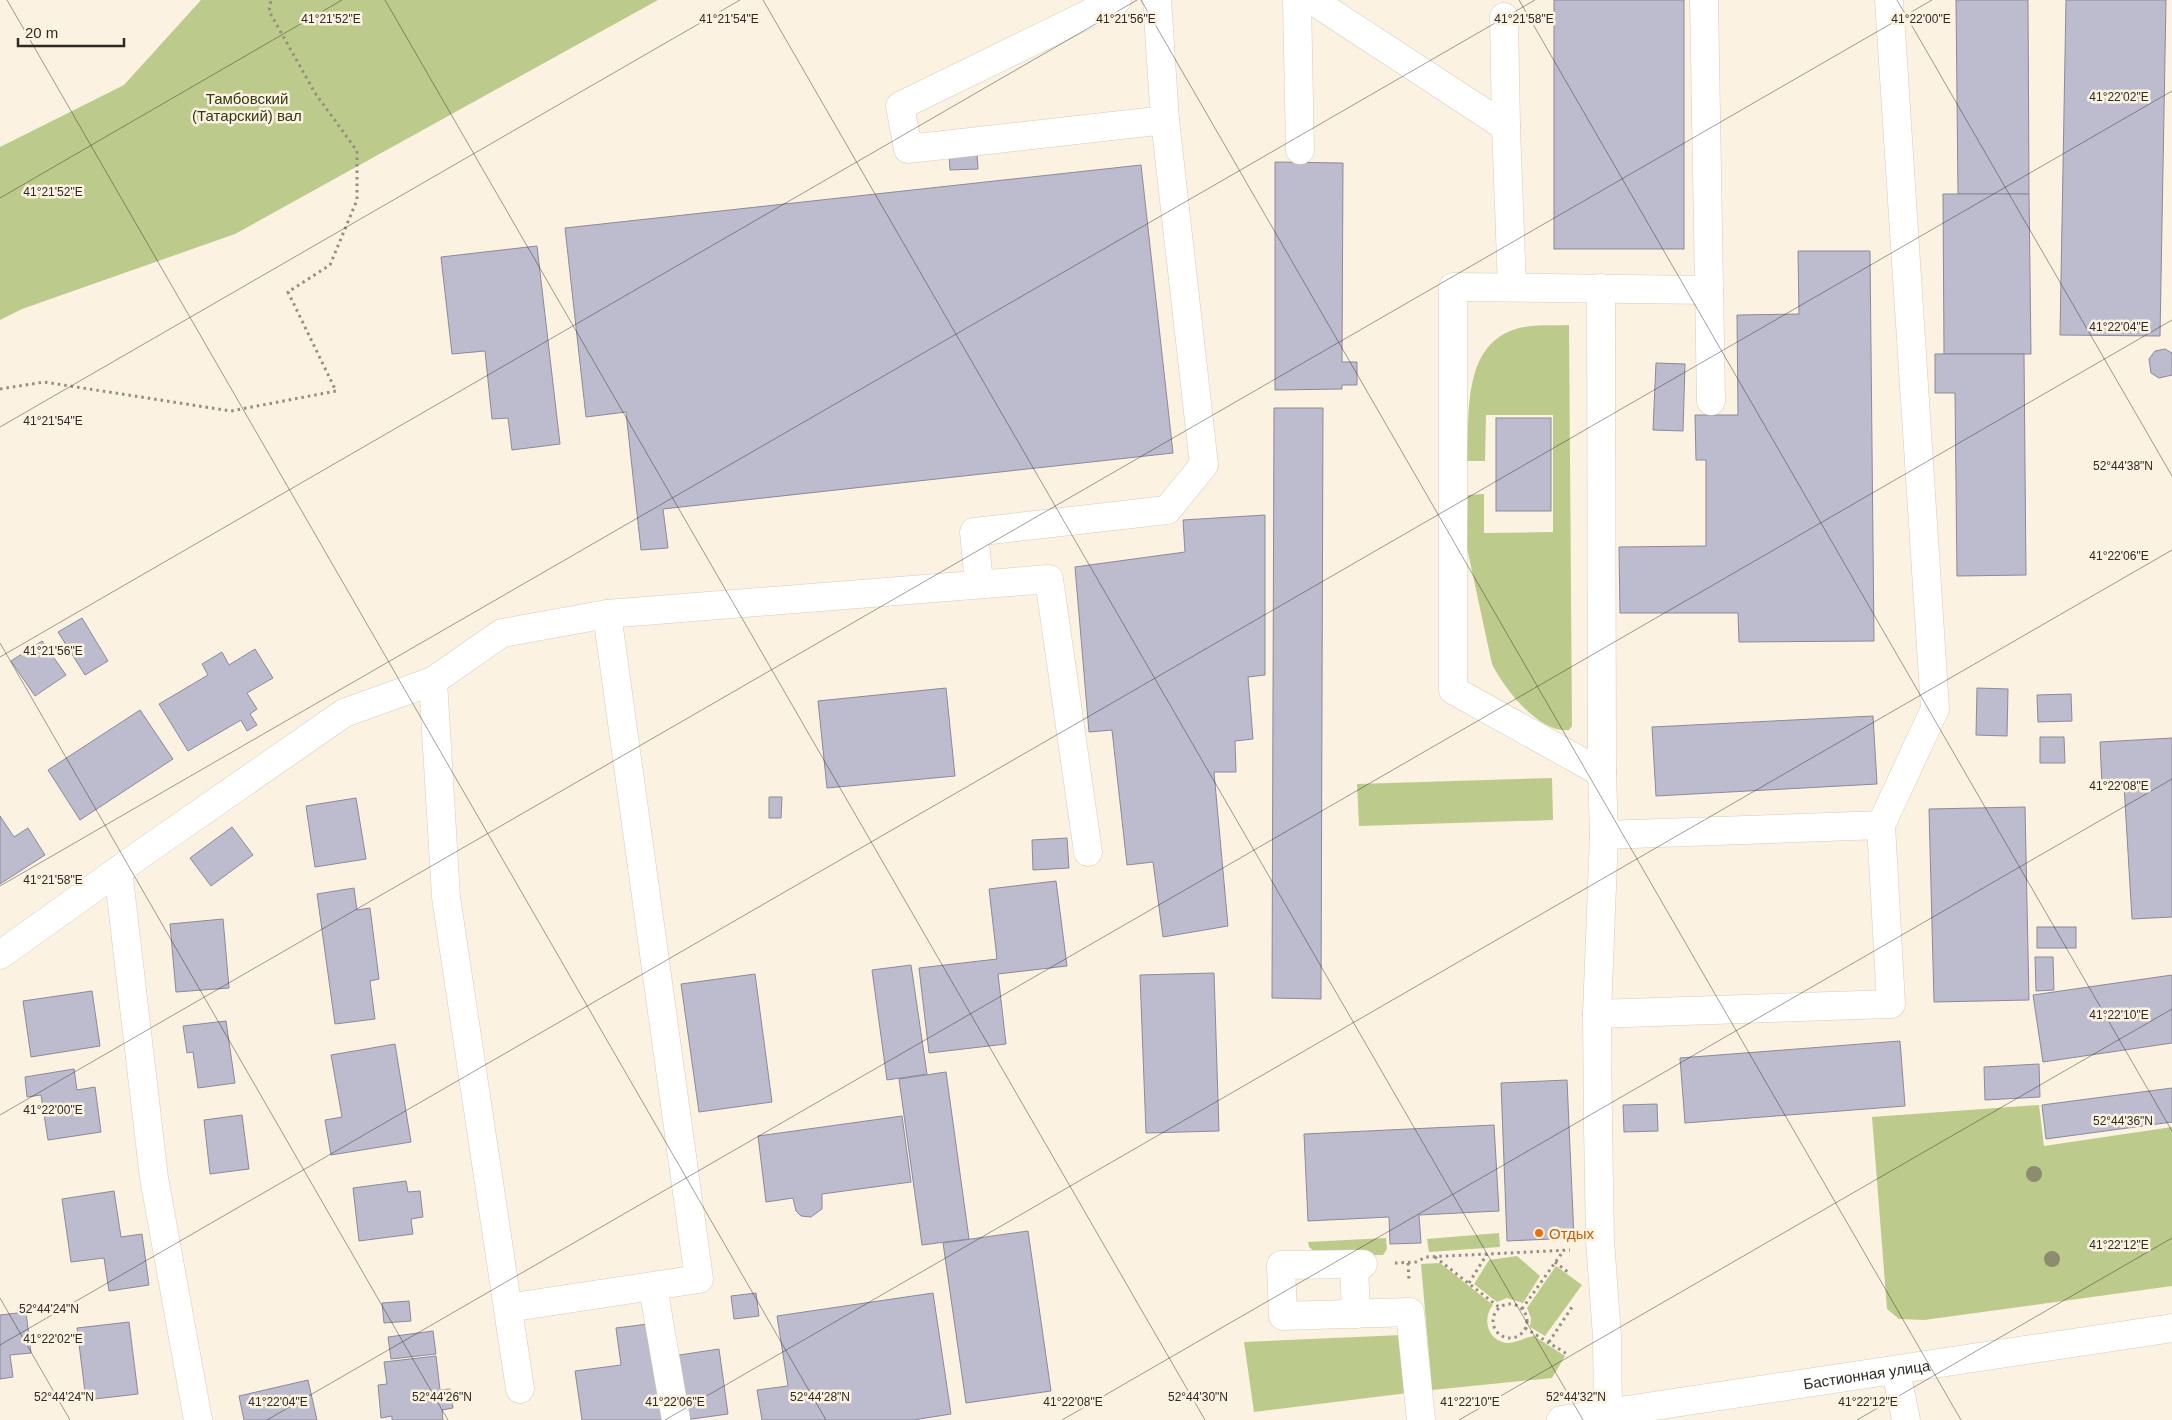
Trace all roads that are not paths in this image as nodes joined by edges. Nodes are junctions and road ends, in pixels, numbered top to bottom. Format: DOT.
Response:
graph roads {
  1 [pos="1117,0"];
  2 [pos="1156,0"];
  3 [pos="1297,0"];
  4 [pos="1312,0"];
  5 [pos="1704,0"];
  6 [pos="1889,0"];
  7 [pos="1504,16"];
  8 [pos="1165,120"];
  9 [pos="1506,127"];
  10 [pos="1300,150"];
  11 [pos="1512,287"];
  12 [pos="1601,288"];
  13 [pos="1710,290"];
  14 [pos="1712,401"];
  15 [pos="979,583"];
  16 [pos="607,614"];
  17 [pos="433,681"];
  18 [pos="1602,774"];
  19 [pos="1881,824"];
  20 [pos="1604,835"];
  21 [pos="1088,852"];
  22 [pos="118,870"];
  23 [pos="0,955"];
  24 [pos="1597,1014"];
  25 [pos="653,1287"];
  26 [pos="508,1308"];
  27 [pos="1356,1314"];
  28 [pos="2172,1328"];
  29 [pos="1896,1371"];
  30 [pos="520,1389"];
  31 [pos="1608,1413"];
  32 [pos="198,1420"];
  33 [pos="676,1420"];
  34 [pos="1421,1420"];
  35 [pos="1560,1420"];
  36 [pos="1906,1420"];
  1 -- 8 [label="street"];
  2 -- 8 [label="street"];
  3 -- 10 [label="street"];
  4 -- 9 [label="street"];
  5 -- 13 [label="street"];
  6 -- 19 [label="street"];
  7 -- 9 [label="street"];
  8 -- 15 [label="street"];
  9 -- 11 [label="street"];
  11 -- 12 [label="street"];
  11 -- 18 [label="street"];
  12 -- 13 [label="street"];
  12 -- 18 [label="street"];
  13 -- 14 [label="street"];
  15 -- 16 [label="street"];
  15 -- 21 [label="street"];
  16 -- 17 [label="street"];
  16 -- 25 [label="street"];
  17 -- 22 [label="street"];
  17 -- 26 [label="street"];
  18 -- 20 [label="street"];
  19 -- 20 [label="street"];
  19 -- 24 [label="street"];
  20 -- 24 [label="street"];
  22 -- 23 [label="street"];
  22 -- 32 [label="street"];
  24 -- 31 [label="street"];
  25 -- 26 [label="street"];
  25 -- 33 [label="street"];
  26 -- 30 [label="street"];
  27 -- 27 [label="street"];
  27 -- 34 [label="street"];
  28 -- 29 [label="street, Бастионная улица"];
  29 -- 31 [label="street, Бастионная улица"];
  29 -- 36 [label="street"];
  31 -- 35 [label="street, Бастионная улица"];
}
